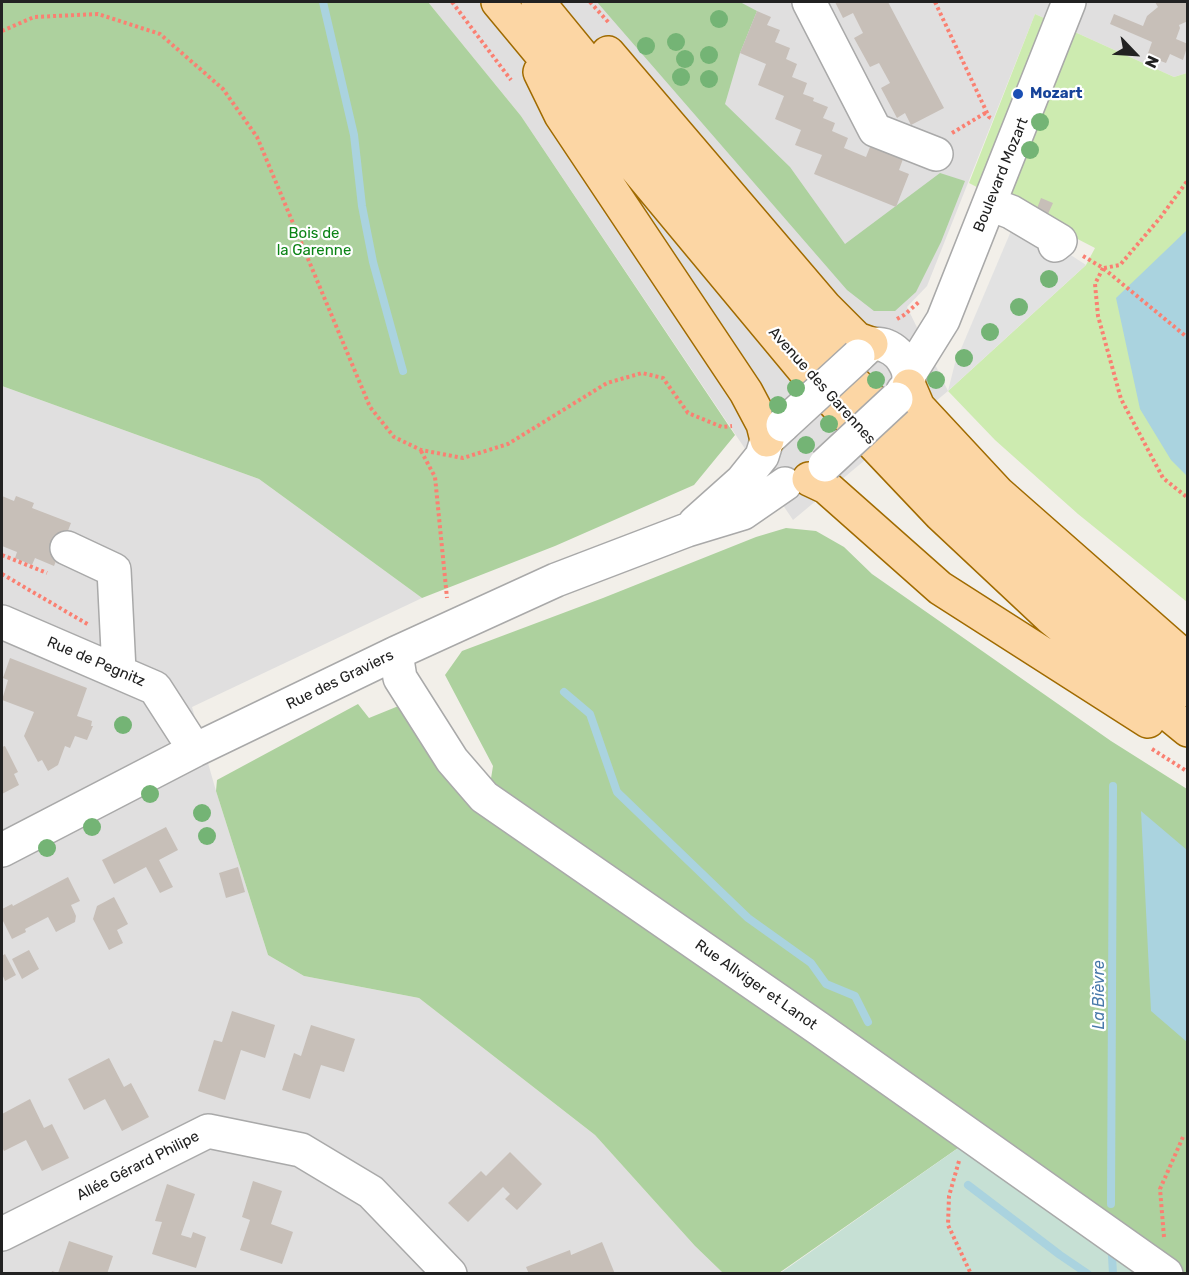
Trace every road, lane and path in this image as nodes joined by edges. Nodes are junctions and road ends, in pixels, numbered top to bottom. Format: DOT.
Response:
graph roads {
  1 [pos="554,2"];
  2 [pos="809,2"];
  3 [pos="935,2"];
  4 [pos="1069,2"];
  5 [pos="517,9"];
  6 [pos="2,31"];
  7 [pos="987,112"];
  8 [pos="997,120"];
  9 [pos="964,126"];
  10 [pos="936,154"];
  11 [pos="1188,180"];
  12 [pos="990,204"];
  13 [pos="1055,245"];
  14 [pos="1103,268"];
  15 [pos="958,281"];
  16 [pos="1188,338"];
  17 [pos="872,348"];
  18 [pos="905,386"];
  19 [pos="722,428"];
  20 [pos="770,440"];
  21 [pos="421,450"];
  22 [pos="806,476"];
  23 [pos="1188,498"];
  24 [pos="687,530"];
  25 [pos="2,555"];
  26 [pos="57,561"];
  27 [pos="2,574"];
  28 [pos="2,622"];
  29 [pos="463,623"];
  30 [pos="396,653"];
  31 [pos="118,657"];
  32 [pos="1188,660"];
  33 [pos="1188,690"];
  34 [pos="1188,730"];
  35 [pos="1188,747"];
  36 [pos="195,750"];
  37 [pos="2,850"];
  38 [pos="1188,1137"];
  39 [pos="958,1165"];
  40 [pos="2,1234"];
  41 [pos="1166,1258"];
  42 [pos="450,1274"];
  43 [pos="971,1274"];
  1 -- 17 [label="main road"];
  2 -- 10 [label="street"];
  3 -- 7 [label="path"];
  4 -- 12 [label="street, Boulevard Mozart"];
  5 -- 20 [label="main road"];
  5 -- 33 [label="main road, Avenue des Garennes"];
  5 -- 34 [label="main road, Avenue des Garennes"];
  6 -- 21 [label="path"];
  7 -- 8 [label="path"];
  7 -- 9 [label="path"];
  11 -- 14 [label="path"];
  12 -- 13 [label="street"];
  12 -- 15 [label="street, Boulevard Mozart"];
  14 -- 16 [label="path"];
  14 -- 23 [label="path"];
  15 -- 17 [label="street, Boulevard Mozart"];
  15 -- 18 [label="street, Boulevard Mozart"];
  17 -- 18 [label="street"];
  17 -- 20 [label="street, Boulevard Mozart, bridge"];
  18 -- 22 [label="street, Boulevard Mozart, bridge"];
  18 -- 32 [label="main road"];
  19 -- 21 [label="path"];
  20 -- 22 [label="street"];
  20 -- 24 [label="street, Rue des Graviers"];
  21 -- 29 [label="path"];
  22 -- 24 [label="street, Rue des Graviers"];
  22 -- 35 [label="main road"];
  24 -- 29 [label="street, Rue des Graviers"];
  25 -- 26 [label="path"];
  26 -- 31 [label="street"];
  27 -- 31 [label="path"];
  28 -- 31 [label="street, Rue de Pegnitz"];
  29 -- 30 [label="street, Rue des Graviers"];
  30 -- 36 [label="street, Rue des Graviers"];
  30 -- 41 [label="street, Rue Allviger et Lanot"];
  31 -- 36 [label="street, Rue de Pegnitz"];
  36 -- 37 [label="street, Rue des Graviers"];
  38 -- 41 [label="path"];
  39 -- 43 [label="path"];
  40 -- 42 [label="street, Allée Gérard Philipe"];
}
